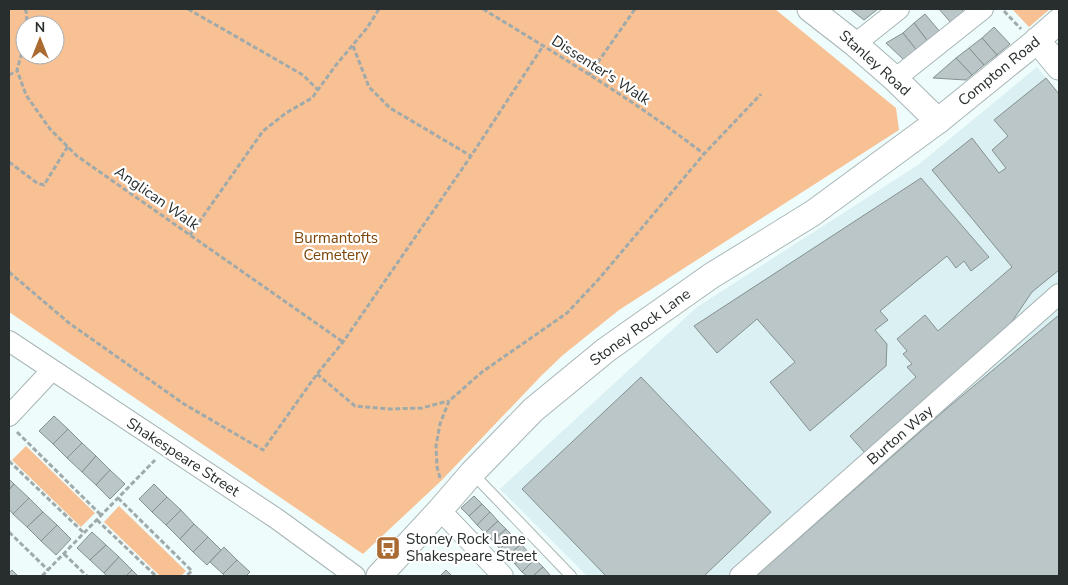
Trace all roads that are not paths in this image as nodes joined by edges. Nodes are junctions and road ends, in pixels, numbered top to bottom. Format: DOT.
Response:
graph roads {
  1 [pos="813,9"];
  2 [pos="898,9"];
  3 [pos="983,9"];
  4 [pos="1059,21"];
  5 [pos="1031,37"];
  6 [pos="855,44"];
  7 [pos="1059,67"];
  8 [pos="894,79"];
  9 [pos="938,121"];
  10 [pos="1059,294"];
  11 [pos="9,341"];
  12 [pos="52,370"];
  13 [pos="13,424"];
  14 [pos="472,473"];
  15 [pos="440,510"];
  16 [pos="355,576"];
  17 [pos="378,576"];
  18 [pos="504,576"];
  19 [pos="571,576"];
  20 [pos="740,576"];
  1 -- 6 [label="street, Stanley Road"];
  2 -- 6 [label="street"];
  3 -- 8 [label="street"];
  4 -- 5 [label="street, Compton Road"];
  5 -- 7 [label="street"];
  5 -- 9 [label="street, Compton Road"];
  6 -- 8 [label="street, Stanley Road"];
  8 -- 9 [label="street, Stanley Road"];
  9 -- 14 [label="street, Stoney Rock Lane"];
  10 -- 20 [label="street, Burton Way"];
  11 -- 12 [label="street, Shakespeare Street"];
  12 -- 13 [label="street"];
  12 -- 16 [label="street, Shakespeare Street"];
  14 -- 15 [label="street, Stoney Rock Lane"];
  14 -- 19 [label="lane"];
  15 -- 17 [label="street, Stoney Rock Lane"];
  15 -- 18 [label="street"];
}
